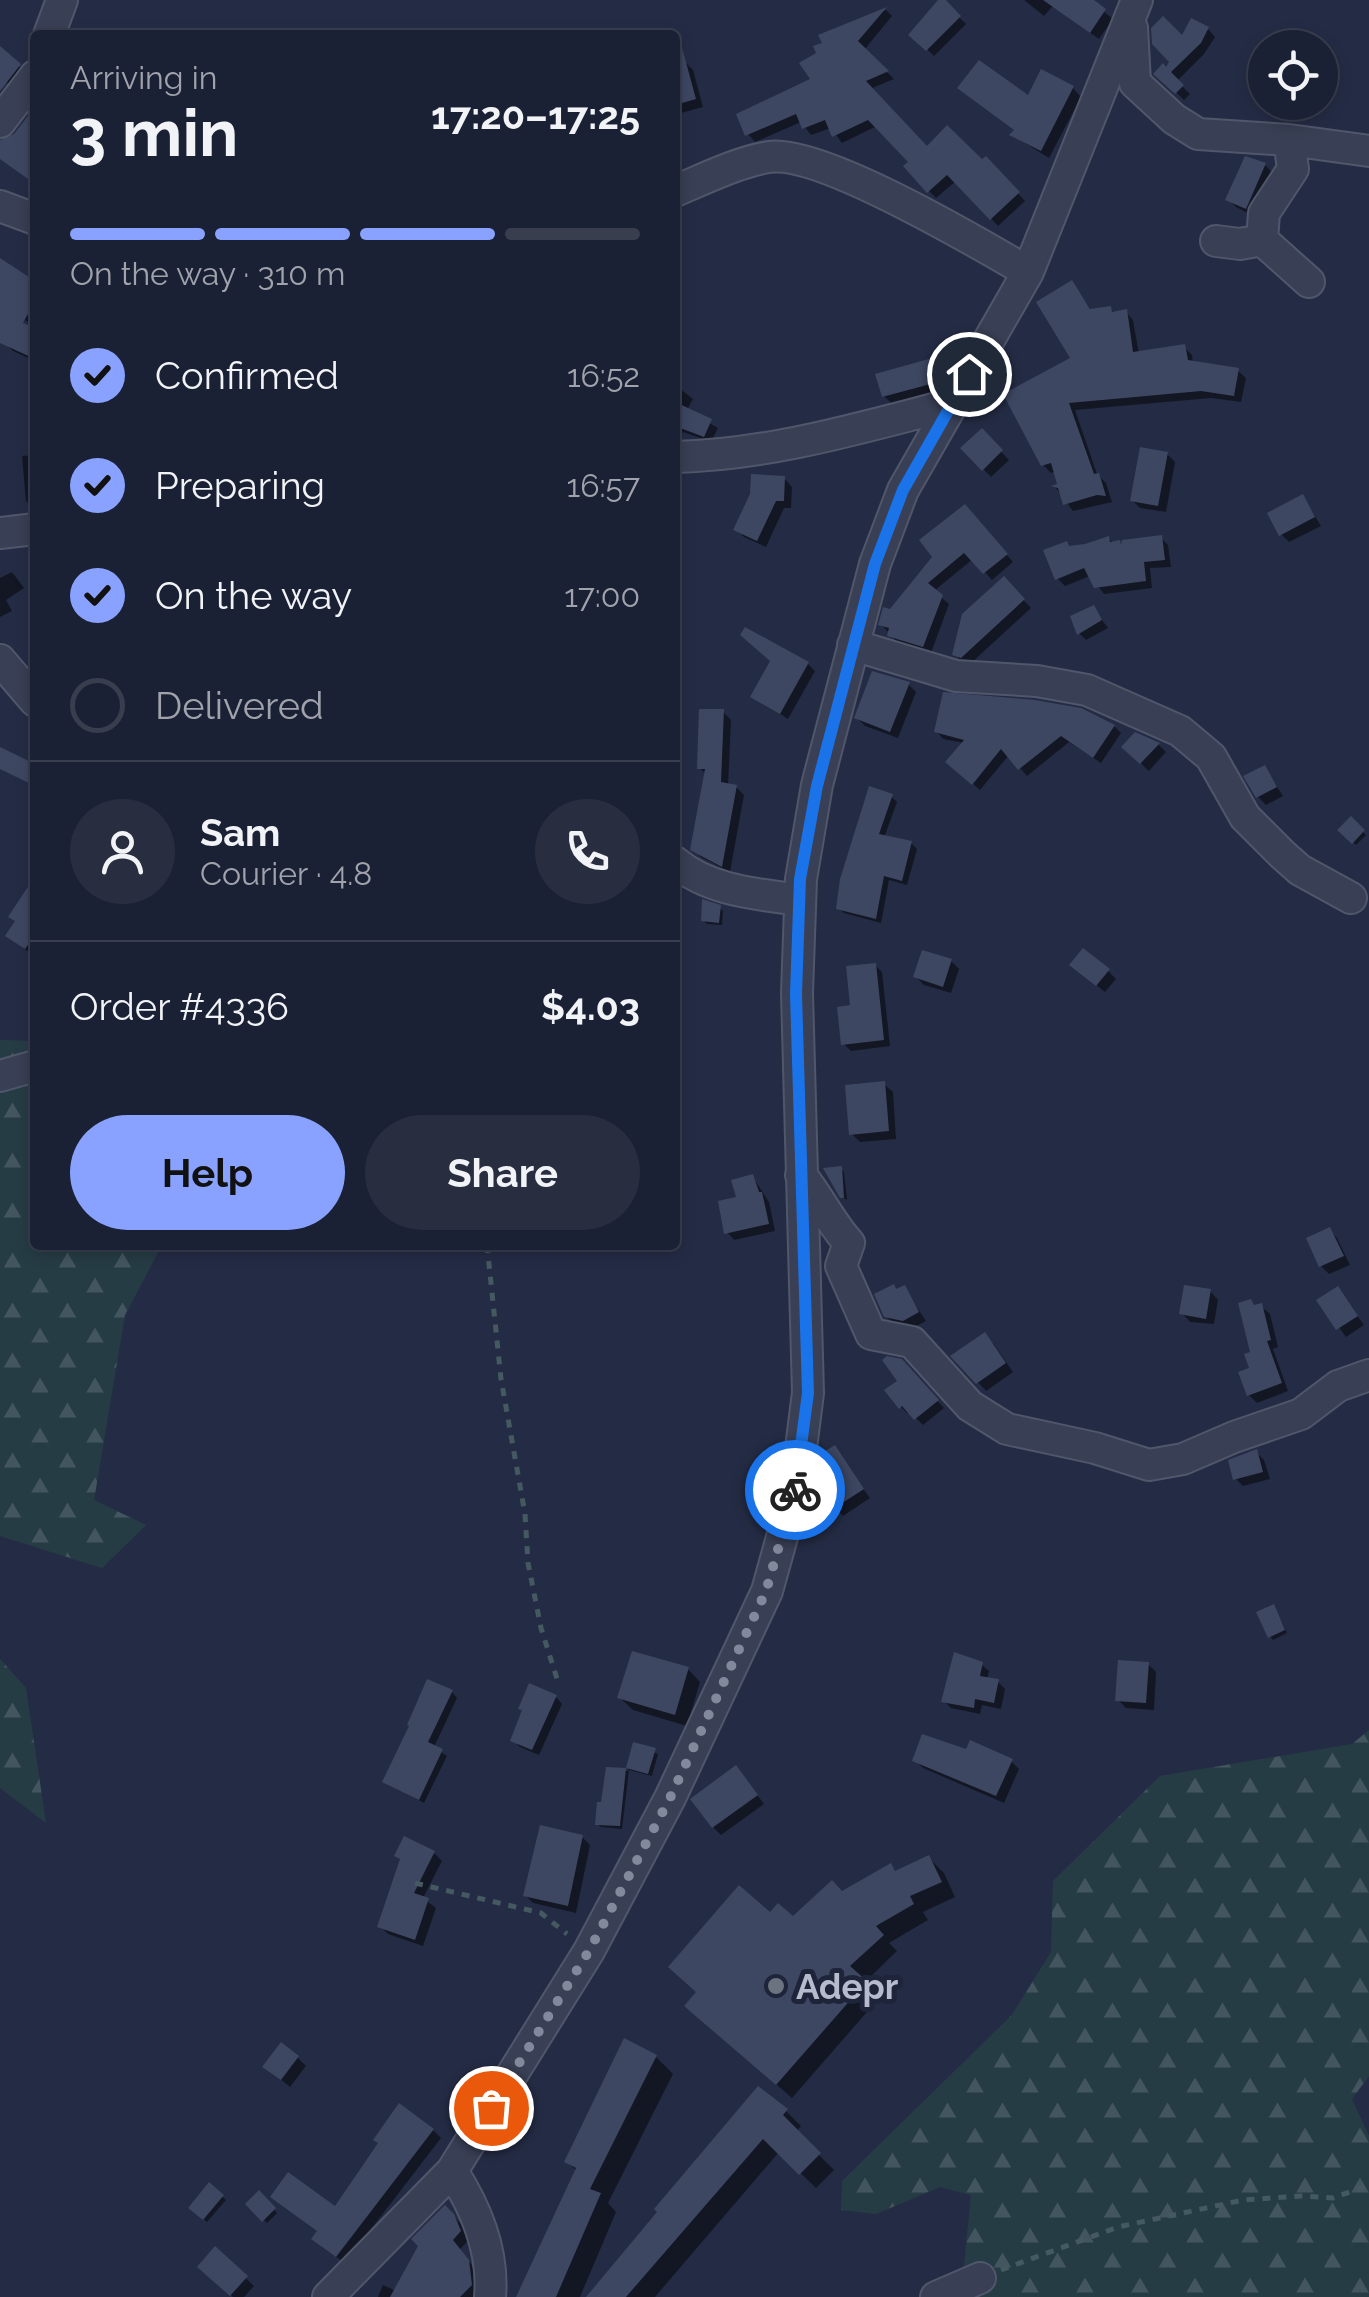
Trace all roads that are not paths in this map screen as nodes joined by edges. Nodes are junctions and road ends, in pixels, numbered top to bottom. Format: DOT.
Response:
graph roads {
  1 [pos="62,0"];
  2 [pos="1134,10"];
  3 [pos="51,30"];
  4 [pos="30,83"];
  5 [pos="0,122"];
  6 [pos="1290,140"];
  7 [pos="1369,150"];
  8 [pos="680,189"];
  9 [pos="0,206"];
  10 [pos="30,217"];
  11 [pos="1262,240"];
  12 [pos="1216,241"];
  13 [pos="1028,272"];
  14 [pos="1308,282"];
  15 [pos="949,405"];
  16 [pos="680,458"];
  17 [pos="30,530"];
  18 [pos="0,533"];
  19 [pos="853,645"];
  20 [pos="0,660"];
  21 [pos="30,695"];
  22 [pos="680,866"];
  23 [pos="1351,898"];
  24 [pos="800,900"];
  25 [pos="30,1067"];
  26 [pos="0,1076"];
  27 [pos="801,1175"];
  28 [pos="1369,1375"];
  29 [pos="452,2171"];
  30 [pos="980,2278"];
  31 [pos="328,2297"];
  32 [pos="490,2297"];
  33 [pos="936,2297"];
  1 -- 3 [label="street"];
  2 -- 6 [label="street"];
  2 -- 13 [label="street"];
  4 -- 5 [label="street"];
  6 -- 7 [label="street"];
  6 -- 11 [label="street"];
  8 -- 13 [label="street"];
  9 -- 10 [label="street"];
  11 -- 12 [label="street"];
  11 -- 14 [label="street"];
  13 -- 15 [label="street"];
  15 -- 16 [label="street"];
  15 -- 19 [label="street"];
  17 -- 18 [label="street"];
  19 -- 23 [label="street"];
  19 -- 24 [label="street"];
  20 -- 21 [label="street"];
  22 -- 24 [label="street"];
  24 -- 27 [label="street"];
  25 -- 26 [label="street"];
  27 -- 28 [label="street"];
  27 -- 29 [label="street"];
  29 -- 31 [label="street"];
  29 -- 32 [label="street"];
  30 -- 33 [label="street"];
}
